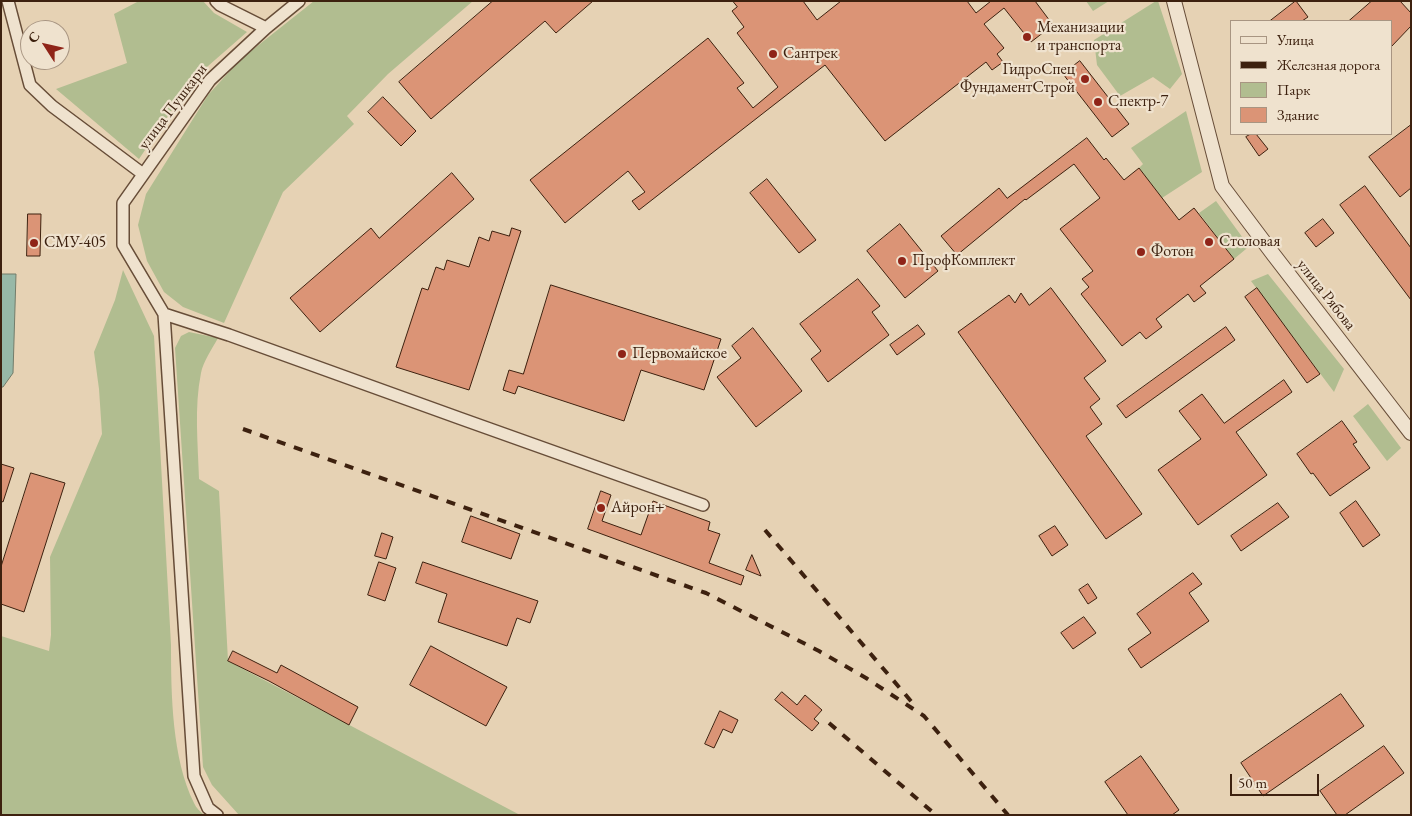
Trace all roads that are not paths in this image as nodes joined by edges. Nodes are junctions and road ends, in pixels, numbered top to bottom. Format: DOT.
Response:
graph roads {
  1 [pos="8,1"];
  2 [pos="216,1"];
  3 [pos="299,1"];
  4 [pos="1174,1"];
  5 [pos="266,28"];
  6 [pos="143,174"];
  7 [pos="164,314"];
  8 [pos="1411,433"];
  9 [pos="703,504"];
  10 [pos="217,815"];
  1 -- 6 [label="street, улица Пушкари"];
  2 -- 5 [label="street"];
  3 -- 5 [label="street, улица Пушкари"];
  4 -- 8 [label="street, улица Рябова"];
  5 -- 6 [label="street, улица Пушкари"];
  6 -- 7 [label="street, улица Пушкари"];
  7 -- 9 [label="street"];
  7 -- 10 [label="street"];
}
